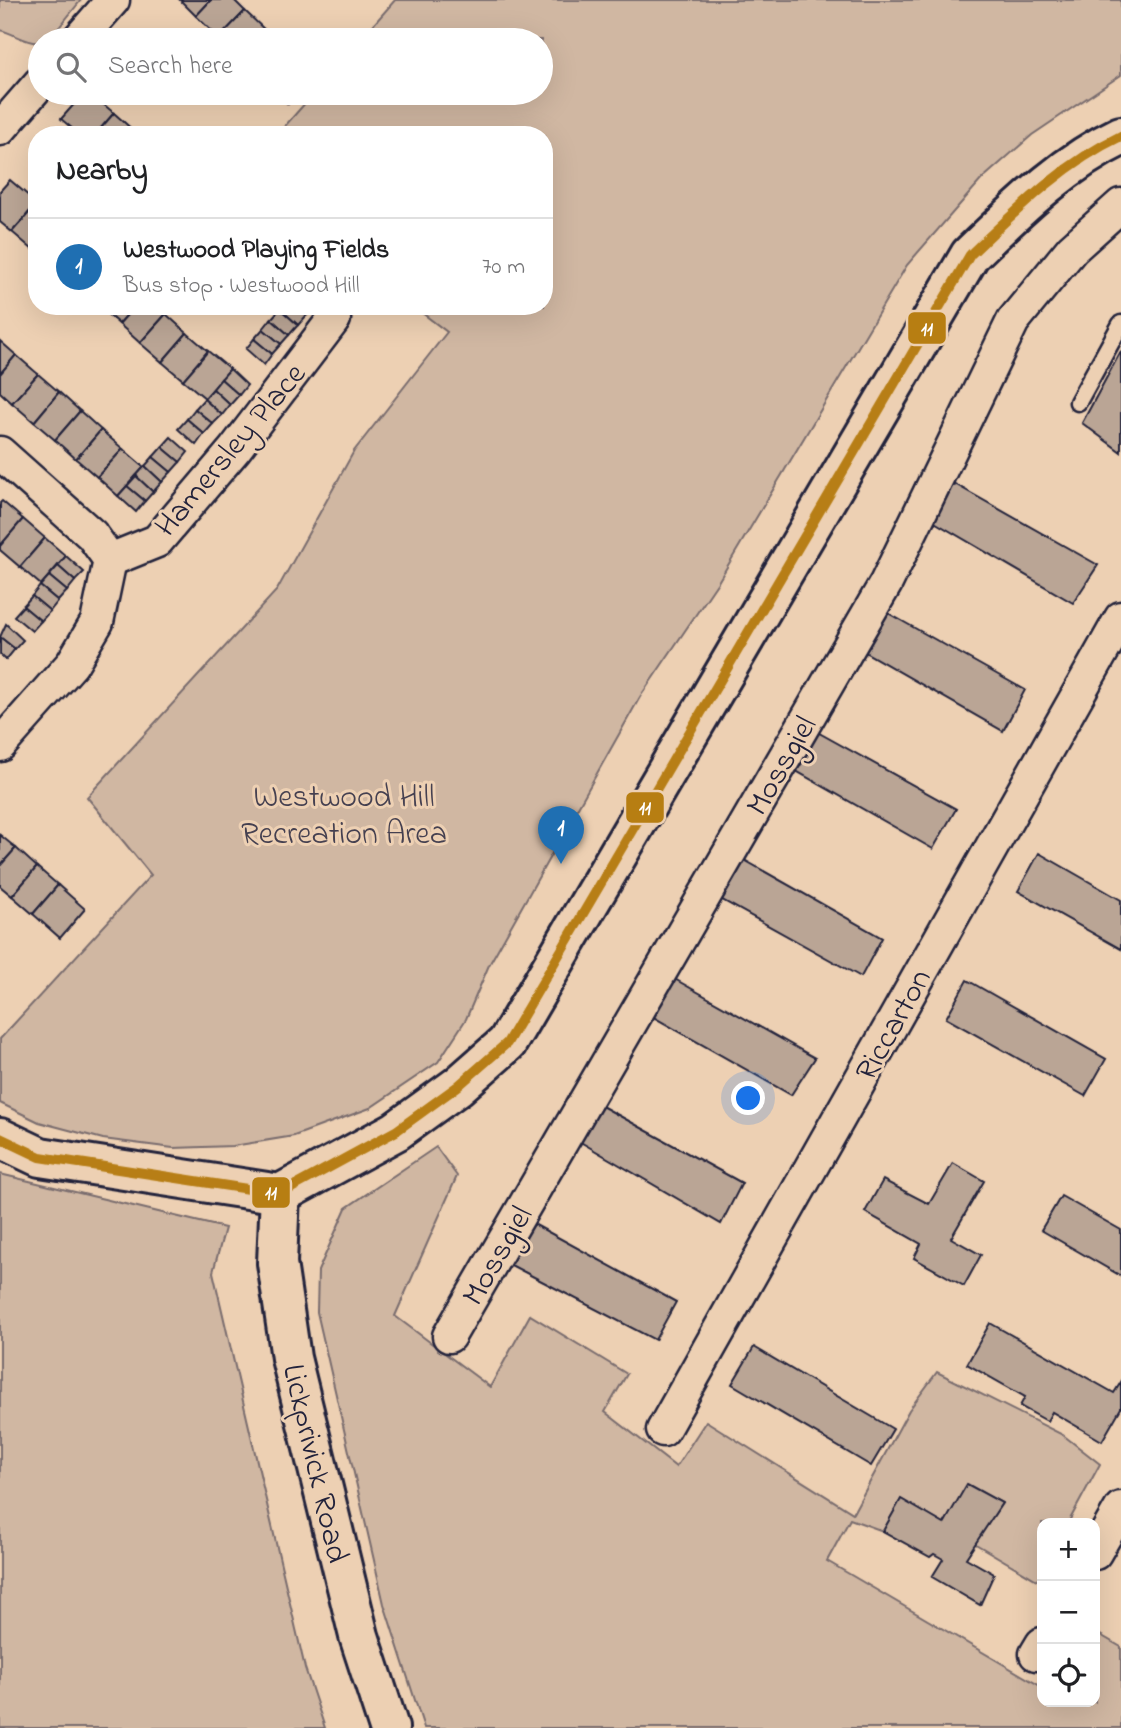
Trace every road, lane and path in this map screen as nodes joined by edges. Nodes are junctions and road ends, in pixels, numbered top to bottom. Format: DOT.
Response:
graph roads {
  1 [pos="113,0"];
  2 [pos="88,28"];
  3 [pos="28,97"];
  4 [pos="0,129"];
  5 [pos="1121,136"];
  6 [pos="1121,205"];
  7 [pos="334,319"];
  8 [pos="1121,324"];
  9 [pos="1078,402"];
  10 [pos="0,453"];
  11 [pos="110,560"];
  12 [pos="1121,618"];
  13 [pos="0,744"];
  14 [pos="0,1138"];
  15 [pos="280,1194"];
  16 [pos="449,1336"];
  17 [pos="663,1430"];
  18 [pos="1121,1508"];
  19 [pos="1100,1544"];
  20 [pos="388,1728"];
  1 -- 2 [label="street"];
  3 -- 4 [label="street"];
  5 -- 15 [label="street"];
  6 -- 16 [label="street, Mossgiel"];
  7 -- 11 [label="street, Hamersley Place"];
  8 -- 9 [label="lane"];
  10 -- 11 [label="street"];
  11 -- 13 [label="street"];
  12 -- 17 [label="street, Riccarton"];
  14 -- 15 [label="street"];
  15 -- 20 [label="street, Lickprivick Road"];
  18 -- 19 [label="street"];
}
